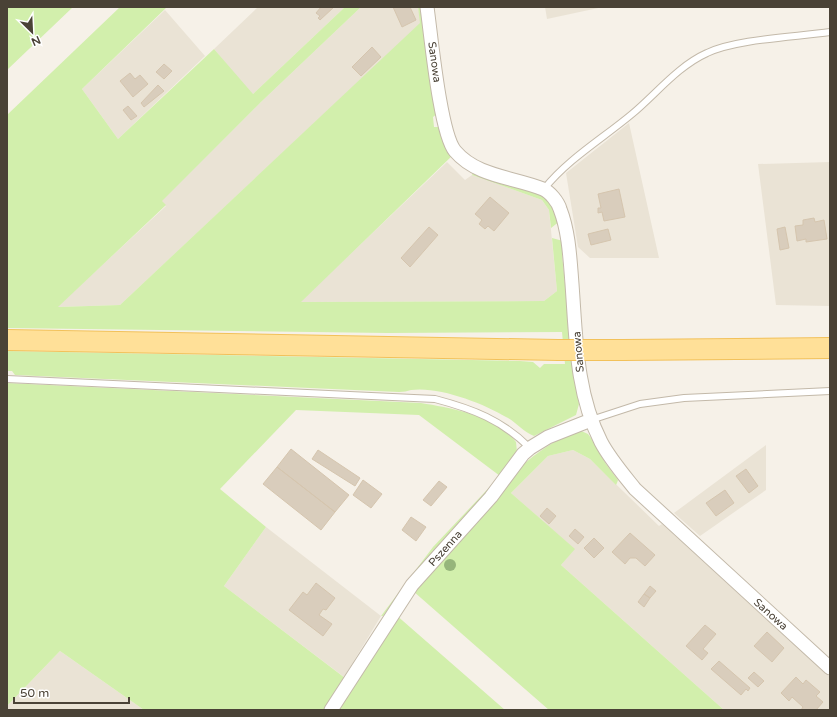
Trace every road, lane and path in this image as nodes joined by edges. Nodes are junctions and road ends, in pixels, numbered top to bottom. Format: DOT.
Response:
graph roads {
  1 [pos="427,7"];
  2 [pos="830,32"];
  3 [pos="544,189"];
  4 [pos="7,340"];
  5 [pos="830,348"];
  6 [pos="7,379"];
  7 [pos="830,391"];
  8 [pos="590,420"];
  9 [pos="530,448"];
  10 [pos="830,668"];
  11 [pos="331,710"];
  1 -- 3 [label="street, Sanowa"];
  2 -- 3 [label="lane"];
  3 -- 8 [label="street, Sanowa"];
  4 -- 5 [label="main road, bridge"];
  6 -- 9 [label="lane"];
  7 -- 8 [label="lane"];
  8 -- 9 [label="street, Pszenna"];
  8 -- 10 [label="street, Sanowa"];
  9 -- 11 [label="street, Pszenna"];
}
